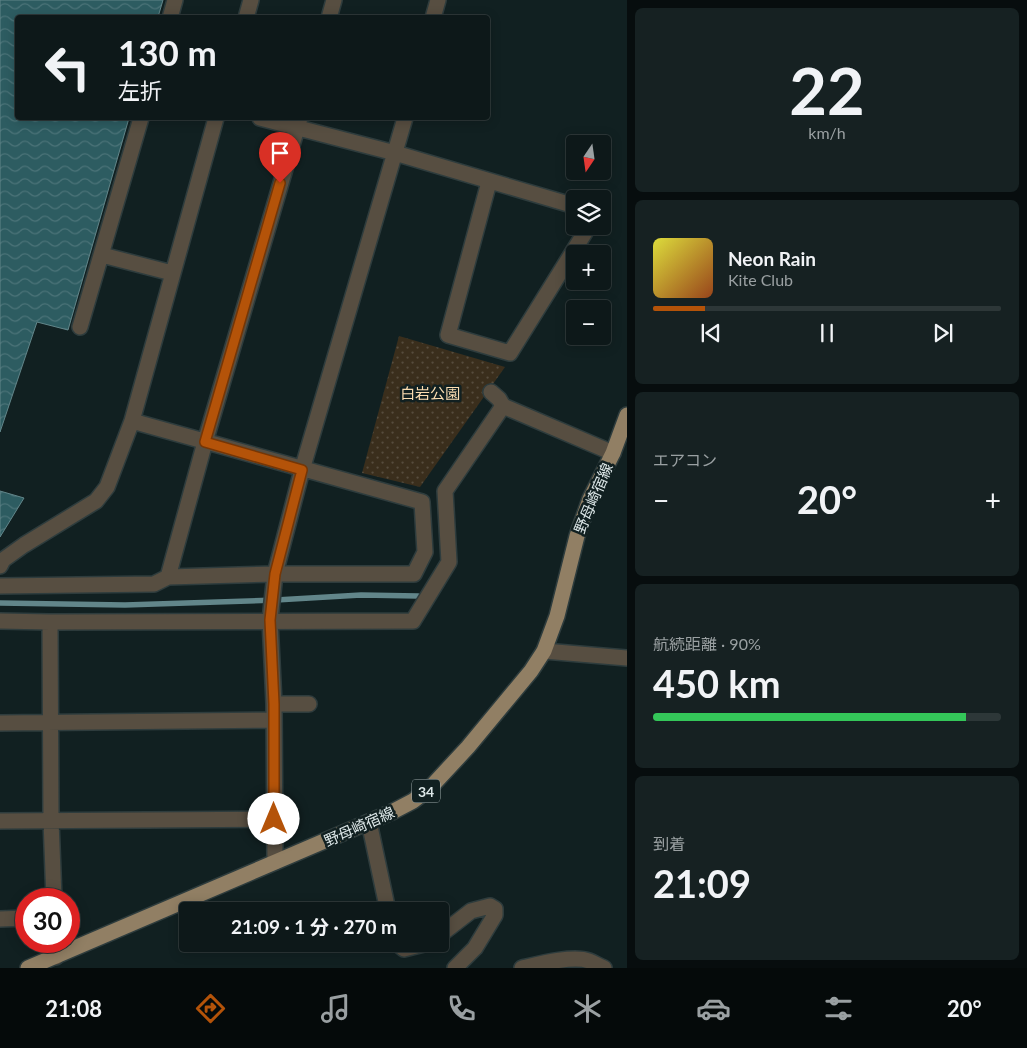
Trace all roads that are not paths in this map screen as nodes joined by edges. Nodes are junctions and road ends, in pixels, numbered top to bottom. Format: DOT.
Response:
graph roads {
  1 [pos="175,0"];
  2 [pos="252,0"];
  3 [pos="334,0"];
  4 [pos="438,0"];
  5 [pos="171,15"];
  6 [pos="247,15"];
  7 [pos="330,15"];
  8 [pos="434,15"];
  9 [pos="140,120"];
  10 [pos="215,120"];
  11 [pos="275,120"];
  12 [pos="404,120"];
  13 [pos="298,123"];
  14 [pos="395,153"];
  15 [pos="489,182"];
  16 [pos="566,203"];
  17 [pos="583,235"];
  18 [pos="102,254"];
  19 [pos="172,273"];
  20 [pos="80,327"];
  21 [pos="627,415"];
  22 [pos="132,421"];
  23 [pos="205,442"];
  24 [pos="613,453"];
  25 [pos="302,470"];
  26 [pos="0,566"];
  27 [pos="168,577"];
  28 [pos="275,577"];
  29 [pos="0,586"];
  30 [pos="271,615"];
  31 [pos="0,620"];
  32 [pos="50,622"];
  33 [pos="544,650"];
  34 [pos="627,658"];
  35 [pos="274,704"];
  36 [pos="309,704"];
  37 [pos="274,720"];
  38 [pos="51,722"];
  39 [pos="0,723"];
  40 [pos="274,819"];
  41 [pos="51,820"];
  42 [pos="0,821"];
  43 [pos="368,822"];
  44 [pos="275,862"];
  45 [pos="54,888"];
  46 [pos="386,902"];
  47 [pos="15,918"];
  48 [pos="0,919"];
  49 [pos="449,928"];
  50 [pos="56,953"];
  51 [pos="56,957"];
  52 [pos="28,968"];
  53 [pos="455,968"];
  54 [pos="522,968"];
  55 [pos="604,968"];
  1 -- 5 [label="street"];
  2 -- 6 [label="street"];
  3 -- 7 [label="street"];
  4 -- 8 [label="street"];
  9 -- 18 [label="street"];
  10 -- 19 [label="street"];
  11 -- 13 [label="street"];
  12 -- 14 [label="street"];
  13 -- 14 [label="street"];
  13 -- 23 [label="street"];
  14 -- 15 [label="street"];
  14 -- 25 [label="street"];
  15 -- 16 [label="street"];
  15 -- 17 [label="street"];
  18 -- 19 [label="street"];
  18 -- 20 [label="street"];
  19 -- 22 [label="street"];
  21 -- 24 [label="main road, 野母崎宿線 / 34"];
  22 -- 23 [label="street"];
  22 -- 26 [label="street"];
  23 -- 25 [label="street"];
  23 -- 27 [label="street"];
  24 -- 30 [label="street"];
  24 -- 33 [label="main road, 野母崎宿線 / 34"];
  25 -- 28 [label="street"];
  25 -- 28 [label="street"];
  27 -- 28 [label="street"];
  27 -- 29 [label="street"];
  28 -- 30 [label="street"];
  30 -- 32 [label="street"];
  30 -- 35 [label="street"];
  31 -- 32 [label="street"];
  32 -- 38 [label="street"];
  33 -- 34 [label="street"];
  33 -- 43 [label="main road, 野母崎宿線 / 34"];
  35 -- 36 [label="street"];
  35 -- 37 [label="street"];
  37 -- 38 [label="street"];
  37 -- 40 [label="street"];
  38 -- 39 [label="street"];
  38 -- 41 [label="street"];
  40 -- 41 [label="street"];
  40 -- 44 [label="street"];
  41 -- 42 [label="street"];
  41 -- 45 [label="street"];
  43 -- 44 [label="main road, 野母崎宿線 / 34"];
  43 -- 46 [label="street"];
  44 -- 51 [label="main road, 野母崎宿線 / 34"];
  47 -- 48 [label="street"];
  49 -- 53 [label="street"];
  50 -- 51 [label="street"];
  51 -- 52 [label="main road, 野母崎宿線 / 34"];
  54 -- 55 [label="street"];
}
